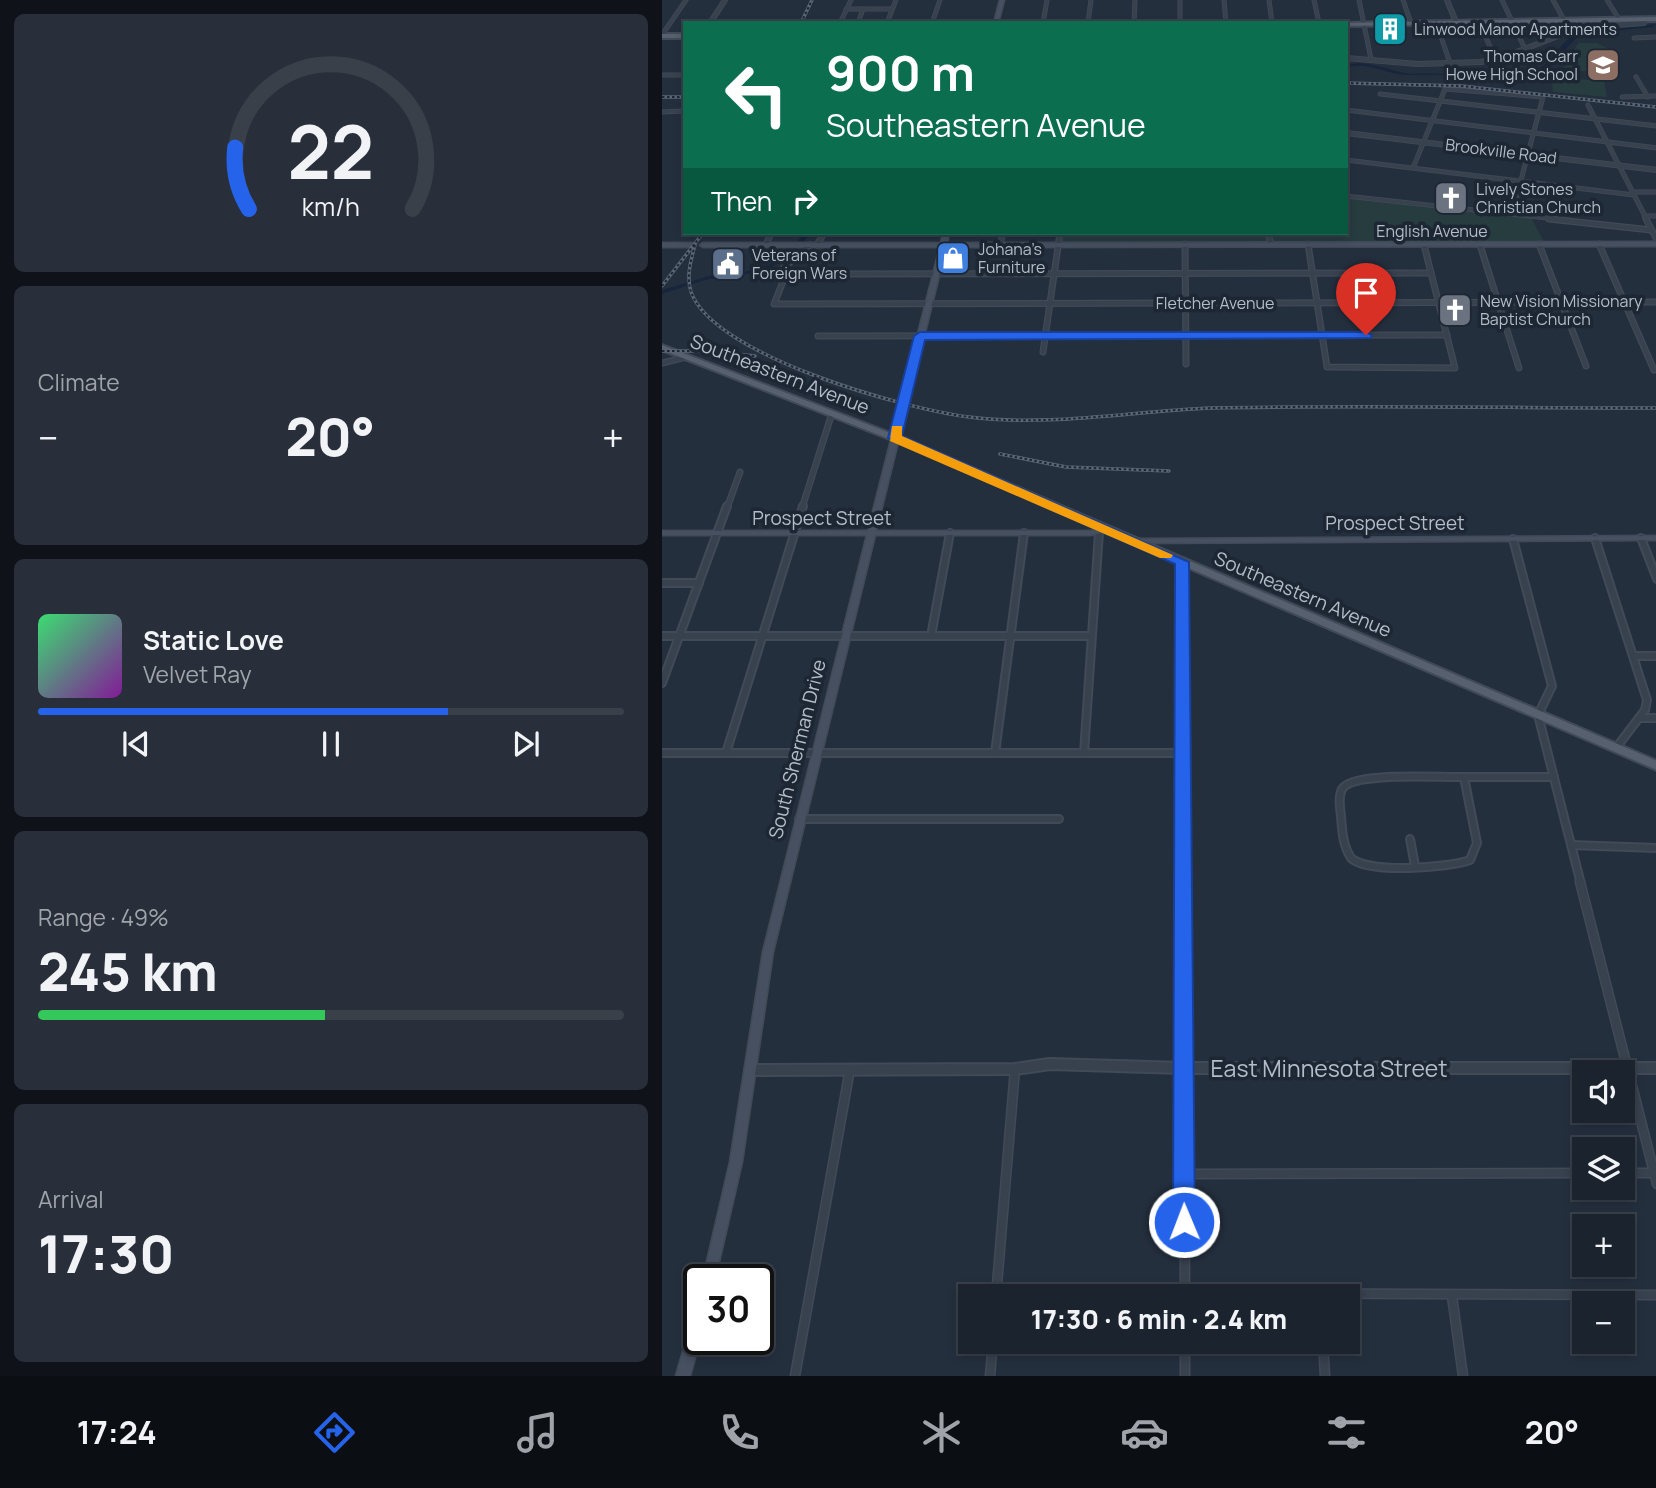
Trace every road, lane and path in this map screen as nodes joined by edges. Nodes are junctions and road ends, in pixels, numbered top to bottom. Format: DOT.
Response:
graph roads {
  1 [pos="686,0"];
  2 [pos="725,0"];
  3 [pos="851,0"];
  4 [pos="896,0"];
  5 [pos="940,0"];
  6 [pos="1002,0"];
  7 [pos="1047,0"];
  8 [pos="1091,0"];
  9 [pos="1135,0"];
  10 [pos="1180,0"];
  11 [pos="1224,0"];
  12 [pos="1269,0"];
  13 [pos="1314,0"];
  14 [pos="1359,0"];
  15 [pos="1403,0"];
  16 [pos="1447,0"];
  17 [pos="1502,0"];
  18 [pos="1553,0"];
  19 [pos="1607,0"];
  20 [pos="846,9"];
  21 [pos="863,9"];
  22 [pos="892,9"];
  23 [pos="1619,19"];
  24 [pos="1646,19"];
  25 [pos="1656,19"];
  26 [pos="1564,20"];
  27 [pos="711,21"];
  28 [pos="841,21"];
  29 [pos="859,21"];
  30 [pos="888,21"];
  31 [pos="933,21"];
  32 [pos="997,21"];
  33 [pos="1043,21"];
  34 [pos="1088,21"];
  35 [pos="1134,21"];
  36 [pos="1180,21"];
  37 [pos="1226,21"];
  38 [pos="1272,21"];
  39 [pos="1319,21"];
  40 [pos="1512,21"];
  41 [pos="1436,22"];
  42 [pos="1456,22"];
  43 [pos="1479,22"];
  44 [pos="1411,23"];
  45 [pos="1348,24"];
  46 [pos="1363,24"];
  47 [pos="662,36"];
  48 [pos="683,36"];
  49 [pos="1657,37"];
  50 [pos="1634,38"];
  51 [pos="1525,49"];
  52 [pos="1348,58"];
  53 [pos="1371,59"];
  54 [pos="1496,60"];
  55 [pos="1451,64"];
  56 [pos="683,74"];
  57 [pos="662,75"];
  58 [pos="1636,77"];
  59 [pos="1380,94"];
  60 [pos="1657,96"];
  61 [pos="1622,97"];
  62 [pos="1648,97"];
  63 [pos="1440,100"];
  64 [pos="1588,105"];
  65 [pos="1348,110"];
  66 [pos="683,111"];
  67 [pos="1539,111"];
  68 [pos="662,112"];
  69 [pos="1595,117"];
  70 [pos="1432,120"];
  71 [pos="1657,126"];
  72 [pos="1534,132"];
  73 [pos="1348,133"];
  74 [pos="1606,141"];
  75 [pos="1423,142"];
  76 [pos="1657,148"];
  77 [pos="1528,155"];
  78 [pos="1348,160"];
  79 [pos="1619,165"];
  80 [pos="1413,168"];
  81 [pos="1657,170"];
  82 [pos="1521,181"];
  83 [pos="1657,192"];
  84 [pos="1633,194"];
  85 [pos="1348,196"];
  86 [pos="1512,214"];
  87 [pos="1644,216"];
  88 [pos="1657,216"];
  89 [pos="1651,230"];
  90 [pos="769,235"];
  91 [pos="822,235"];
  92 [pos="946,235"];
  93 [pos="1002,235"];
  94 [pos="1060,235"];
  95 [pos="1269,235"];
  96 [pos="1657,242"];
  97 [pos="1185,244"];
  98 [pos="1271,244"];
  99 [pos="1308,244"];
  100 [pos="1424,244"];
  101 [pos="1539,244"];
  102 [pos="1599,244"];
  103 [pos="662,245"];
  104 [pos="692,245"];
  105 [pos="703,245"];
  106 [pos="766,245"];
  107 [pos="811,245"];
  108 [pos="1000,245"];
  109 [pos="1058,245"];
  110 [pos="1480,245"];
  111 [pos="943,246"];
  112 [pos="780,273"];
  113 [pos="1312,273"];
  114 [pos="1431,273"];
  115 [pos="935,274"];
  116 [pos="1053,274"];
  117 [pos="1185,274"];
  118 [pos="1498,302"];
  119 [pos="1562,302"];
  120 [pos="1625,302"];
  121 [pos="1657,302"];
  122 [pos="1186,303"];
  123 [pos="1316,303"];
  124 [pos="1439,303"];
  125 [pos="928,304"];
  126 [pos="1049,304"];
  127 [pos="1186,335"];
  128 [pos="1321,335"];
  129 [pos="1447,335"];
  130 [pos="818,336"];
  131 [pos="920,336"];
  132 [pos="1045,336"];
  133 [pos="662,347"];
  134 [pos="1044,352"];
  135 [pos="686,357"];
  136 [pos="662,363"];
  137 [pos="1186,364"];
  138 [pos="1586,366"];
  139 [pos="1519,368"];
  140 [pos="1654,370"];
  141 [pos="832,413"];
  142 [pos="895,438"];
  143 [pos="740,472"];
  144 [pos="1103,531"];
  145 [pos="662,533"];
  146 [pos="718,533"];
  147 [pos="794,533"];
  148 [pos="950,533"];
  149 [pos="1024,533"];
  150 [pos="871,534"];
  151 [pos="1513,538"];
  152 [pos="1595,538"];
  153 [pos="1641,538"];
  154 [pos="1657,538"];
  155 [pos="1134,541"];
  156 [pos="1182,562"];
  157 [pos="1656,578"];
  158 [pos="662,583"];
  159 [pos="699,583"];
  160 [pos="662,636"];
  161 [pos="680,636"];
  162 [pos="763,636"];
  163 [pos="931,636"];
  164 [pos="1091,636"];
  165 [pos="844,637"];
  166 [pos="1012,637"];
  167 [pos="1634,656"];
  168 [pos="1657,656"];
  169 [pos="662,684"];
  170 [pos="1538,715"];
  171 [pos="1639,718"];
  172 [pos="1657,718"];
  173 [pos="1616,748"];
  174 [pos="1182,752"];
  175 [pos="662,753"];
  176 [pos="726,753"];
  177 [pos="815,753"];
  178 [pos="995,753"];
  179 [pos="1084,753"];
  180 [pos="1657,766"];
  181 [pos="1464,777"];
  182 [pos="1554,777"];
  183 [pos="799,819"];
  184 [pos="1059,819"];
  185 [pos="1410,839"];
  186 [pos="1571,845"];
  187 [pos="1657,848"];
  188 [pos="1415,866"];
  189 [pos="1625,1060"];
  190 [pos="1182,1068"];
  191 [pos="1572,1068"];
  192 [pos="1635,1068"];
  193 [pos="1657,1068"];
  194 [pos="850,1069"];
  195 [pos="1015,1069"];
  196 [pos="750,1070"];
  197 [pos="1635,1099"];
  198 [pos="1572,1173"];
  199 [pos="1635,1173"];
  200 [pos="1654,1173"];
  201 [pos="1183,1174"];
  202 [pos="1657,1184"];
  203 [pos="713,1264"];
  204 [pos="997,1284"];
  205 [pos="1185,1284"];
  206 [pos="1657,1295"];
  207 [pos="1360,1296"];
  208 [pos="1452,1296"];
  209 [pos="992,1354"];
  210 [pos="1185,1354"];
  211 [pos="1324,1354"];
  212 [pos="688,1355"];
  213 [pos="682,1376"];
  214 [pos="795,1376"];
  215 [pos="990,1376"];
  216 [pos="1185,1376"];
  217 [pos="1325,1376"];
  218 [pos="1463,1376"];
  1 -- 47 [label="street"];
  2 -- 27 [label="street"];
  3 -- 20 [label="street"];
  4 -- 22 [label="street"];
  5 -- 31 [label="street"];
  6 -- 32 [label="main road"];
  7 -- 33 [label="street"];
  8 -- 34 [label="street"];
  9 -- 35 [label="street"];
  10 -- 36 [label="street"];
  11 -- 37 [label="street"];
  12 -- 38 [label="street"];
  13 -- 39 [label="street"];
  14 -- 46 [label="street"];
  15 -- 44 [label="street"];
  16 -- 42 [label="street"];
  17 -- 40 [label="street"];
  18 -- 26 [label="street"];
  19 -- 23 [label="street"];
  20 -- 21 [label="street"];
  20 -- 28 [label="street"];
  21 -- 22 [label="street"];
  21 -- 29 [label="street"];
  22 -- 30 [label="street"];
  23 -- 24 [label="main road"];
  23 -- 26 [label="main road"];
  24 -- 25 [label="main road"];
  24 -- 51 [label="street"];
  26 -- 40 [label="main road"];
  40 -- 43 [label="main road"];
  40 -- 51 [label="street"];
  41 -- 42 [label="main road"];
  41 -- 44 [label="main road"];
  41 -- 55 [label="street"];
  42 -- 43 [label="main road"];
  43 -- 54 [label="street"];
  44 -- 46 [label="main road"];
  45 -- 46 [label="main road"];
  46 -- 53 [label="street"];
  47 -- 48 [label="main road"];
  49 -- 50 [label="street"];
  51 -- 54 [label="street"];
  52 -- 53 [label="street"];
  53 -- 55 [label="street"];
  54 -- 55 [label="street"];
  56 -- 57 [label="street"];
  58 -- 62 [label="street"];
  59 -- 63 [label="street"];
  60 -- 62 [label="street"];
  61 -- 62 [label="street"];
  63 -- 67 [label="street"];
  63 -- 67 [label="street"];
  63 -- 70 [label="street"];
  64 -- 69 [label="street"];
  65 -- 70 [label="street"];
  66 -- 68 [label="street"];
  67 -- 69 [label="street"];
  67 -- 72 [label="street"];
  69 -- 71 [label="street"];
  69 -- 74 [label="street"];
  70 -- 72 [label="street"];
  70 -- 75 [label="street"];
  72 -- 74 [label="street"];
  72 -- 77 [label="street"];
  73 -- 75 [label="street, Brookville Road"];
  74 -- 76 [label="street"];
  74 -- 79 [label="street"];
  75 -- 77 [label="street, Brookville Road"];
  75 -- 80 [label="street"];
  77 -- 79 [label="street, Brookville Road"];
  77 -- 82 [label="street"];
  78 -- 80 [label="street"];
  79 -- 81 [label="street, Brookville Road"];
  79 -- 84 [label="street"];
  80 -- 82 [label="street"];
  82 -- 84 [label="street"];
  82 -- 86 [label="street"];
  83 -- 84 [label="street"];
  84 -- 87 [label="street"];
  85 -- 86 [label="street"];
  86 -- 89 [label="street"];
  87 -- 88 [label="street"];
  87 -- 89 [label="street"];
  89 -- 96 [label="street"];
  90 -- 106 [label="street"];
  91 -- 107 [label="street"];
  92 -- 111 [label="main road, South Sherman Drive"];
  93 -- 108 [label="street"];
  94 -- 109 [label="street"];
  95 -- 98 [label="street"];
  96 -- 102 [label="main road, English Avenue"];
  97 -- 98 [label="main road, English Avenue"];
  97 -- 109 [label="main road, English Avenue"];
  97 -- 117 [label="street"];
  98 -- 99 [label="main road, English Avenue"];
  99 -- 100 [label="main road, English Avenue"];
  99 -- 113 [label="street"];
  100 -- 110 [label="main road, English Avenue"];
  100 -- 114 [label="street"];
  101 -- 102 [label="main road, English Avenue"];
  101 -- 110 [label="main road, English Avenue"];
  101 -- 119 [label="street"];
  102 -- 120 [label="street"];
  103 -- 104 [label="main road"];
  105 -- 106 [label="main road, English Avenue"];
  106 -- 107 [label="main road, English Avenue"];
  107 -- 111 [label="main road, English Avenue"];
  107 -- 112 [label="street"];
  108 -- 109 [label="main road, English Avenue"];
  108 -- 111 [label="main road, English Avenue"];
  109 -- 116 [label="street"];
  110 -- 118 [label="street"];
  111 -- 115 [label="main road, South Sherman Drive"];
  112 -- 115 [label="street"];
  112 -- 125 [label="street, Fletcher Avenue"];
  113 -- 114 [label="street"];
  113 -- 117 [label="street"];
  113 -- 123 [label="street"];
  114 -- 124 [label="street"];
  115 -- 116 [label="street"];
  115 -- 125 [label="main road, South Sherman Drive"];
  116 -- 117 [label="street"];
  116 -- 126 [label="street"];
  117 -- 122 [label="street"];
  118 -- 119 [label="street, Fletcher Avenue"];
  118 -- 124 [label="street, Fletcher Avenue"];
  118 -- 139 [label="street"];
  119 -- 120 [label="street, Fletcher Avenue"];
  119 -- 138 [label="street"];
  120 -- 121 [label="street, Fletcher Avenue"];
  120 -- 140 [label="street"];
  122 -- 123 [label="street, Fletcher Avenue"];
  122 -- 126 [label="street, Fletcher Avenue"];
  122 -- 127 [label="street"];
  123 -- 124 [label="street, Fletcher Avenue"];
  123 -- 128 [label="street"];
  124 -- 129 [label="street"];
  125 -- 126 [label="street, Fletcher Avenue"];
  125 -- 131 [label="main road, South Sherman Drive"];
  126 -- 132 [label="street"];
  127 -- 128 [label="street"];
  127 -- 132 [label="street"];
  127 -- 137 [label="street"];
  128 -- 129 [label="street"];
  128 -- 129 [label="street"];
  130 -- 131 [label="street"];
  131 -- 132 [label="street"];
  131 -- 142 [label="main road, South Sherman Drive"];
  132 -- 134 [label="street"];
  133 -- 135 [label="main road, Southeastern Avenue"];
  135 -- 136 [label="street"];
  135 -- 141 [label="main road, Southeastern Avenue"];
  141 -- 142 [label="main road, Southeastern Avenue"];
  141 -- 147 [label="street"];
  142 -- 144 [label="main road, Southeastern Avenue"];
  142 -- 150 [label="main road, South Sherman Drive"];
  143 -- 146 [label="street"];
  144 -- 149 [label="main road, Prospect Street"];
  144 -- 155 [label="main road, Southeastern Avenue"];
  144 -- 164 [label="street"];
  145 -- 146 [label="main road, Prospect Street"];
  146 -- 147 [label="main road, Prospect Street"];
  146 -- 159 [label="street"];
  147 -- 150 [label="main road, Prospect Street"];
  147 -- 162 [label="street"];
  148 -- 149 [label="main road, Prospect Street"];
  148 -- 150 [label="main road, Prospect Street"];
  148 -- 163 [label="street"];
  149 -- 166 [label="street"];
  150 -- 165 [label="main road, South Sherman Drive"];
  151 -- 152 [label="main road, Prospect Street"];
  151 -- 155 [label="main road, Prospect Street"];
  151 -- 170 [label="street"];
  152 -- 153 [label="main road, Prospect Street"];
  152 -- 167 [label="street"];
  153 -- 154 [label="main road, Prospect Street"];
  153 -- 157 [label="street"];
  155 -- 156 [label="main road, Southeastern Avenue"];
  156 -- 170 [label="main road, Southeastern Avenue"];
  156 -- 174 [label="street"];
  158 -- 159 [label="street"];
  159 -- 161 [label="street"];
  160 -- 161 [label="street"];
  161 -- 162 [label="street"];
  161 -- 169 [label="street"];
  162 -- 165 [label="street"];
  162 -- 176 [label="street"];
  163 -- 165 [label="street"];
  163 -- 166 [label="street"];
  164 -- 166 [label="street"];
  164 -- 179 [label="street"];
  165 -- 177 [label="main road, South Sherman Drive"];
  166 -- 178 [label="street"];
  167 -- 168 [label="street"];
  167 -- 171 [label="street"];
  170 -- 173 [label="main road, Southeastern Avenue"];
  170 -- 182 [label="street"];
  171 -- 172 [label="street"];
  171 -- 173 [label="street"];
  173 -- 180 [label="main road, Southeastern Avenue"];
  174 -- 179 [label="street"];
  174 -- 190 [label="street"];
  175 -- 176 [label="street"];
  176 -- 177 [label="street"];
  177 -- 178 [label="street"];
  177 -- 183 [label="main road, South Sherman Drive"];
  178 -- 179 [label="street"];
  181 -- 182 [label="street"];
  181 -- 188 [label="street"];
  181 -- 188 [label="street"];
  182 -- 186 [label="street"];
  183 -- 184 [label="street"];
  183 -- 196 [label="main road, South Sherman Drive"];
  185 -- 188 [label="street"];
  186 -- 187 [label="street"];
  186 -- 189 [label="street"];
  190 -- 191 [label="street, East Minnesota Street"];
  190 -- 195 [label="street, East Minnesota Street"];
  190 -- 201 [label="street"];
  192 -- 193 [label="street, East Minnesota Street"];
  194 -- 195 [label="street, East Minnesota Street"];
  194 -- 196 [label="street, East Minnesota Street"];
  194 -- 214 [label="street"];
  195 -- 204 [label="street"];
  196 -- 203 [label="main road, South Sherman Drive"];
  197 -- 200 [label="street"];
  198 -- 201 [label="street"];
  199 -- 200 [label="street"];
  200 -- 202 [label="street"];
  201 -- 205 [label="street"];
  206 -- 208 [label="street"];
  207 -- 208 [label="street"];
  208 -- 218 [label="street"];
  209 -- 215 [label="street"];
  210 -- 216 [label="street"];
  211 -- 217 [label="street"];
  212 -- 213 [label="main road"];
}
